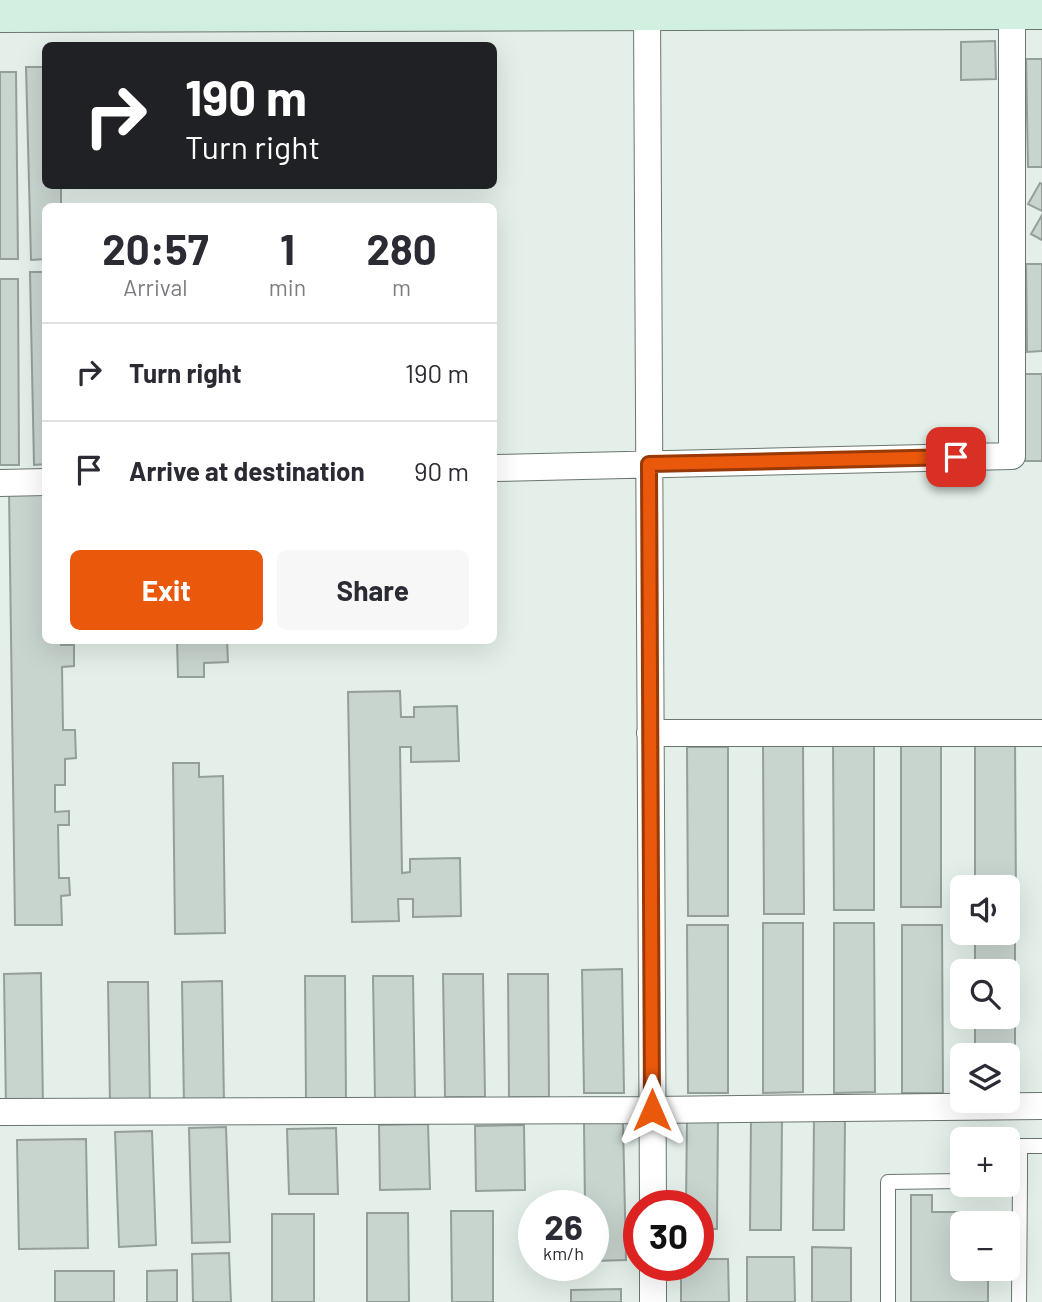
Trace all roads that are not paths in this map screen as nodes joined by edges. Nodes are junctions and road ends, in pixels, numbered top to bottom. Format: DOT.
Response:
graph roads {
  1 [pos="867,5"];
  2 [pos="354,6"];
  3 [pos="1027,10"];
  4 [pos="647,11"];
  5 [pos="0,12"];
  6 [pos="649,464"];
  7 [pos="497,468"];
  8 [pos="42,482"];
  9 [pos="0,483"];
  10 [pos="650,733"];
  11 [pos="1042,733"];
  12 [pos="1042,1106"];
  13 [pos="652,1110"];
  14 [pos="0,1112"];
  15 [pos="1020,1146"];
  16 [pos="1042,1146"];
  17 [pos="950,1181"];
  18 [pos="653,1190"];
  19 [pos="1015,1197"];
  20 [pos="653,1281"];
  21 [pos="653,1302"];
  22 [pos="888,1302"];
  23 [pos="1018,1302"];
  1 -- 3 [label="street"];
  1 -- 4 [label="street"];
  2 -- 4 [label="street"];
  2 -- 5 [label="street"];
  3 -- 6 [label="street"];
  4 -- 6 [label="street"];
  6 -- 7 [label="street"];
  6 -- 10 [label="street"];
  8 -- 9 [label="street"];
  10 -- 11 [label="street"];
  10 -- 13 [label="street"];
  12 -- 13 [label="street"];
  13 -- 14 [label="street"];
  13 -- 18 [label="street"];
  15 -- 16 [label="lane"];
  17 -- 22 [label="lane"];
  19 -- 23 [label="lane"];
  20 -- 21 [label="street"];
}
